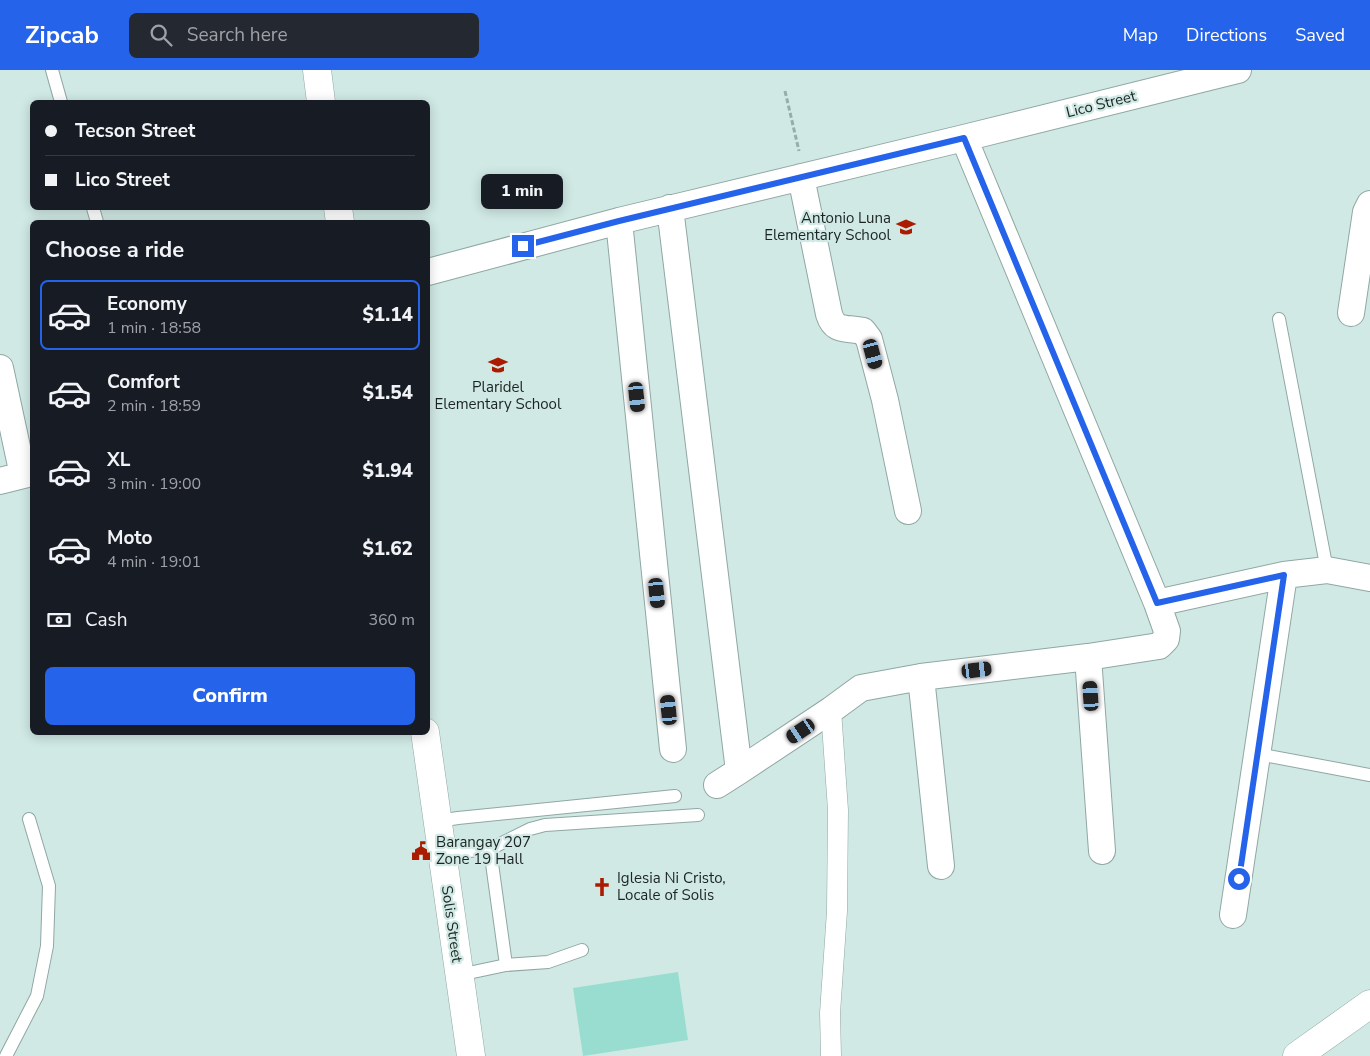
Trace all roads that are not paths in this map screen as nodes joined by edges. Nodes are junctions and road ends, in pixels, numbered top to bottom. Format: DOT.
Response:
graph roads {
  1 [pos="52,70"];
  2 [pos="316,70"];
  3 [pos="1238,70"];
  4 [pos="61,100"];
  5 [pos="321,100"];
  6 [pos="964,138"];
  7 [pos="801,177"];
  8 [pos="1370,204"];
  9 [pos="670,208"];
  10 [pos="619,221"];
  11 [pos="430,271"];
  12 [pos="1351,313"];
  13 [pos="1279,319"];
  14 [pos="0,368"];
  15 [pos="19,476"];
  16 [pos="908,511"];
  17 [pos="1327,570"];
  18 [pos="1284,575"];
  19 [pos="1370,578"];
  20 [pos="1157,603"];
  21 [pos="1088,657"];
  22 [pos="921,677"];
  23 [pos="831,710"];
  24 [pos="425,735"];
  25 [pos="673,749"];
  26 [pos="1258,754"];
  27 [pos="739,771"];
  28 [pos="1370,775"];
  29 [pos="717,785"];
  30 [pos="675,796"];
  31 [pos="698,815"];
  32 [pos="28,819"];
  33 [pos="438,821"];
  34 [pos="490,849"];
  35 [pos="1102,851"];
  36 [pos="442,857"];
  37 [pos="941,866"];
  38 [pos="1233,915"];
  39 [pos="582,950"];
  40 [pos="506,965"];
  41 [pos="460,975"];
  42 [pos="1370,1004"];
  43 [pos="6,1056"];
  44 [pos="471,1056"];
  45 [pos="831,1056"];
  46 [pos="1296,1056"];
  1 -- 4 [label="lane"];
  2 -- 5 [label="street"];
  3 -- 6 [label="street, Lico Street"];
  6 -- 7 [label="street, Lico Street"];
  6 -- 20 [label="street"];
  7 -- 9 [label="street, Lico Street"];
  7 -- 16 [label="street"];
  8 -- 12 [label="street"];
  9 -- 10 [label="street, Lico Street"];
  9 -- 27 [label="street"];
  10 -- 11 [label="street, Lico Street"];
  10 -- 25 [label="street"];
  13 -- 17 [label="lane"];
  14 -- 15 [label="street"];
  17 -- 18 [label="street"];
  17 -- 19 [label="street"];
  18 -- 20 [label="street"];
  18 -- 26 [label="street"];
  20 -- 21 [label="street"];
  21 -- 22 [label="street"];
  21 -- 35 [label="street"];
  22 -- 23 [label="street"];
  22 -- 37 [label="street"];
  23 -- 27 [label="street"];
  23 -- 45 [label="street"];
  24 -- 33 [label="street, Solis Street"];
  26 -- 28 [label="lane"];
  26 -- 38 [label="street"];
  27 -- 29 [label="street"];
  30 -- 33 [label="lane"];
  31 -- 34 [label="lane"];
  32 -- 43 [label="lane"];
  33 -- 36 [label="street, Solis Street"];
  34 -- 36 [label="lane"];
  34 -- 40 [label="lane"];
  36 -- 41 [label="street, Solis Street"];
  39 -- 40 [label="lane"];
  40 -- 41 [label="lane"];
  41 -- 44 [label="street, Solis Street"];
  42 -- 46 [label="street"];
}
